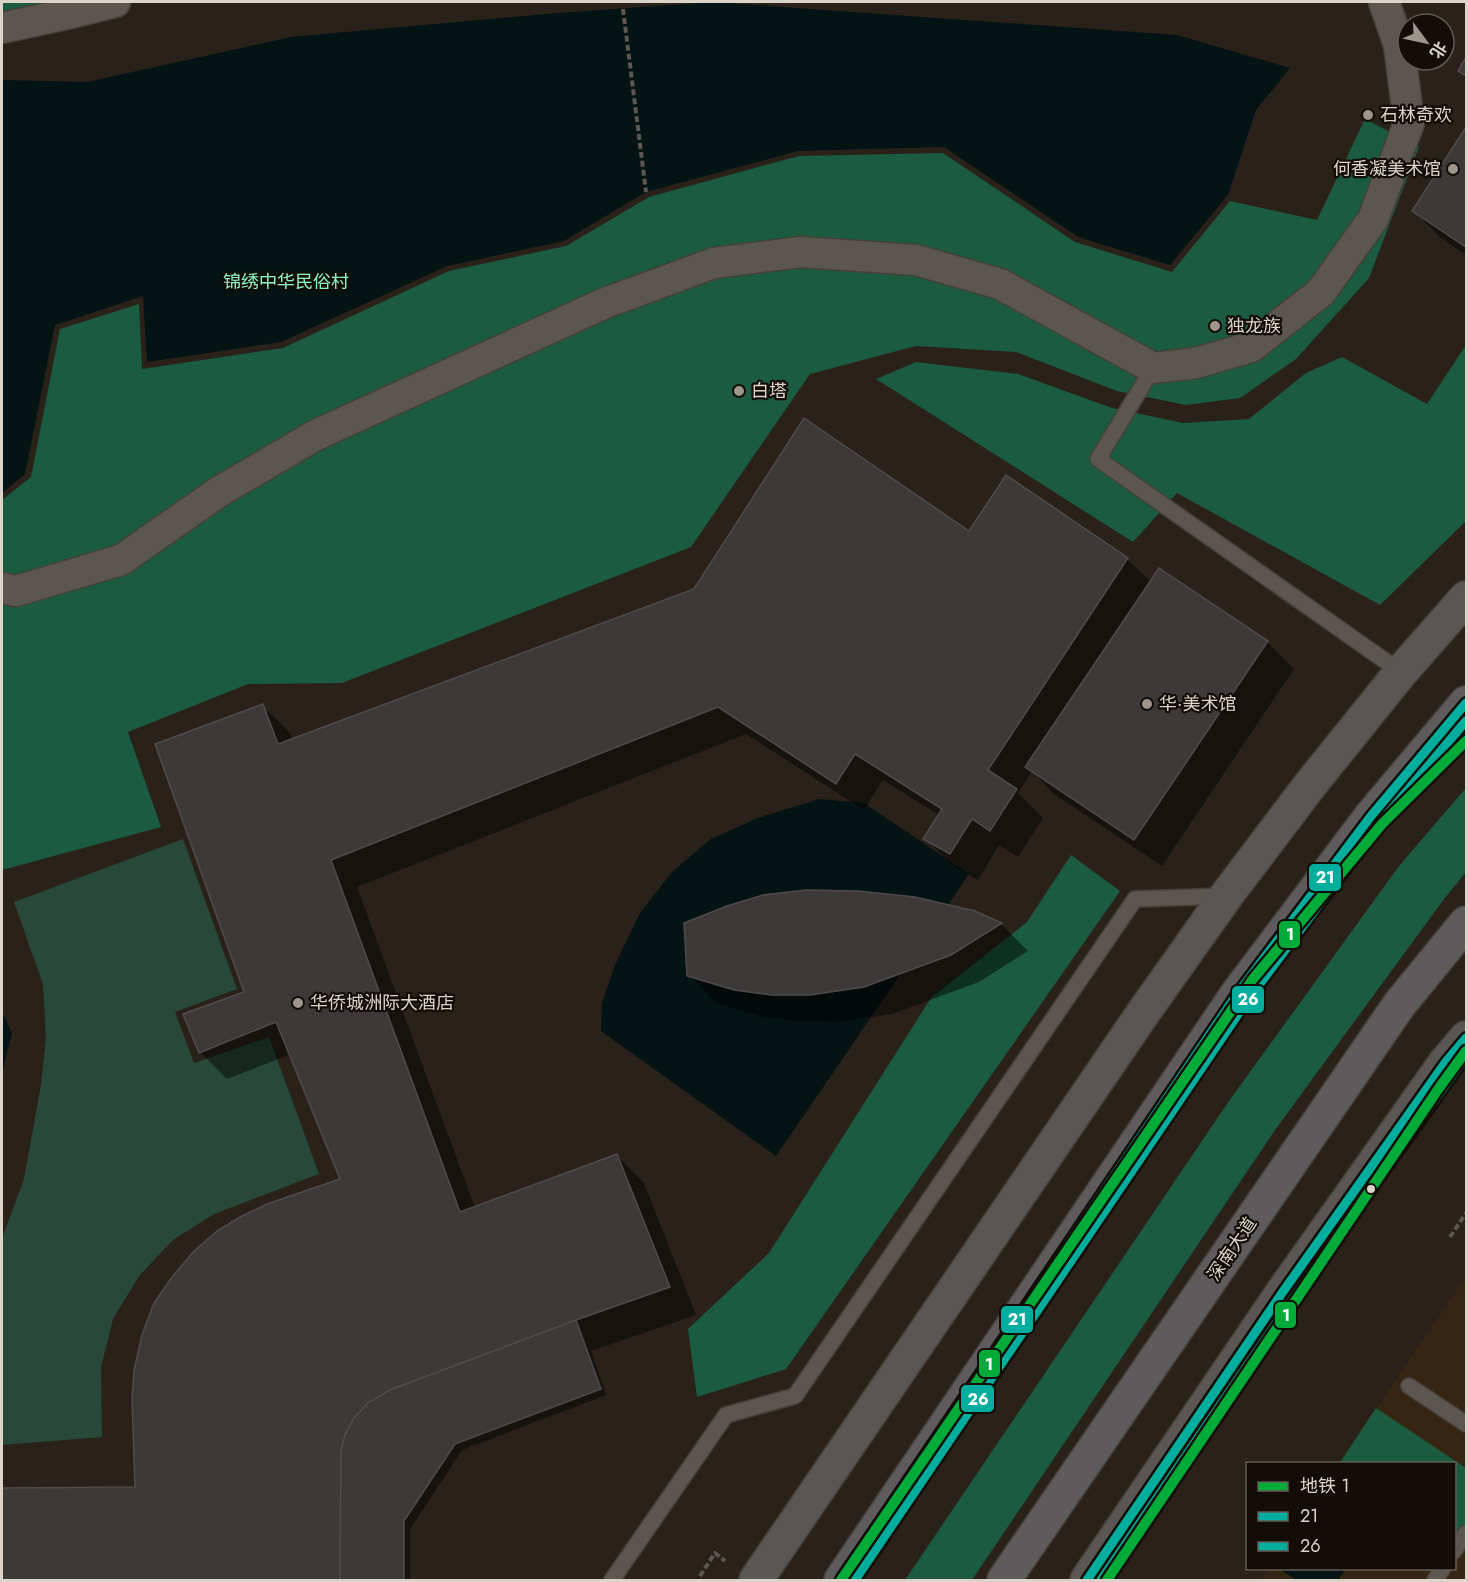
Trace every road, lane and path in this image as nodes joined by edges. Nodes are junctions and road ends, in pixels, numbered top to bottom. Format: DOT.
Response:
graph roads {
  1 [pos="115,2"];
  2 [pos="1384,2"];
  3 [pos="623,9"];
  4 [pos="2,28"];
  5 [pos="646,192"];
  6 [pos="1153,368"];
  7 [pos="2,588"];
  8 [pos="1467,598"];
  9 [pos="1401,672"];
  10 [pos="1467,703"];
  11 [pos="1226,896"];
  12 [pos="1467,923"];
  13 [pos="1467,1038"];
  14 [pos="1467,1214"];
  15 [pos="1450,1237"];
  16 [pos="1409,1386"];
  17 [pos="1467,1424"];
  18 [pos="1467,1533"];
  19 [pos="1456,1550"];
  20 [pos="725,1560"];
  21 [pos="700,1576"];
  22 [pos="612,1581"];
  23 [pos="756,1581"];
  24 [pos="841,1581"];
  25 [pos="1004,1581"];
  26 [pos="1087,1581"];
  1 -- 4 [label="street"];
  2 -- 6 [label="street"];
  3 -- 5 [label="path"];
  6 -- 7 [label="street"];
  6 -- 9 [label="lane"];
  8 -- 9 [label="main road"];
  9 -- 11 [label="main road"];
  10 -- 24 [label="main road"];
  11 -- 22 [label="lane"];
  11 -- 23 [label="main road"];
  12 -- 25 [label="main road, 深南大道"];
  13 -- 26 [label="main road"];
  14 -- 15 [label="path"];
  16 -- 17 [label="lane"];
  18 -- 19 [label="lane"];
  20 -- 21 [label="path"];
}
